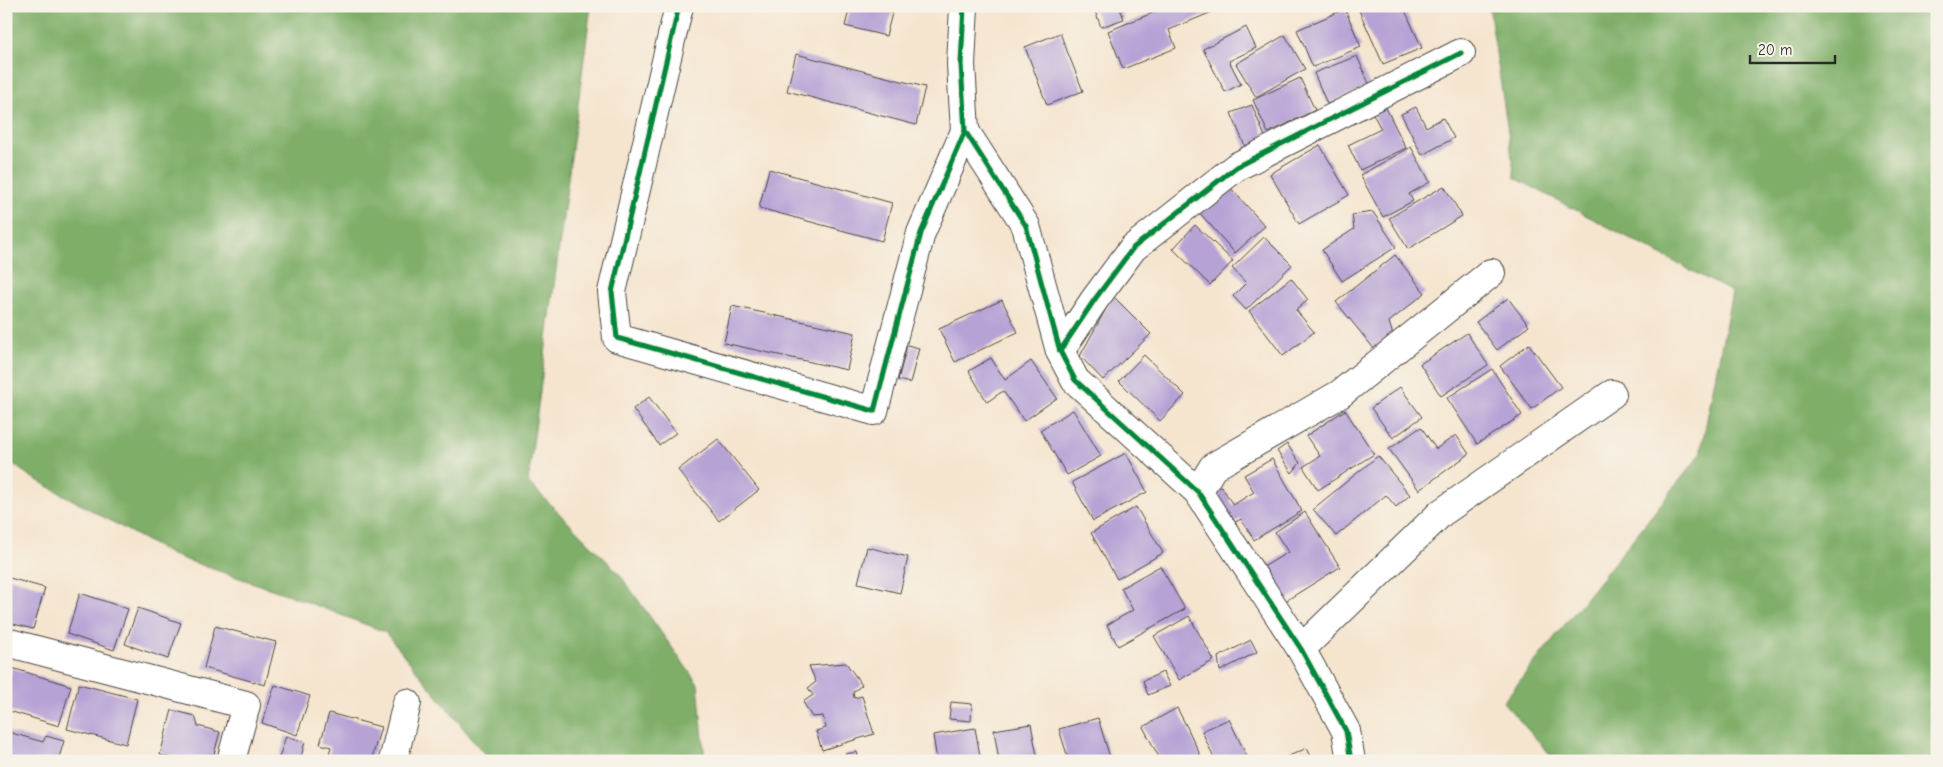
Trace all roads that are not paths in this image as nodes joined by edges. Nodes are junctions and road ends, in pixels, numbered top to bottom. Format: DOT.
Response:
graph roads {
  1 [pos="678,6"];
  2 [pos="964,6"];
  3 [pos="1461,53"];
  4 [pos="965,130"];
  5 [pos="1491,274"];
  6 [pos="1060,351"];
  7 [pos="1612,394"];
  8 [pos="1198,492"];
  9 [pos="6,642"];
  10 [pos="1301,649"];
  11 [pos="407,703"];
  12 [pos="231,761"];
  13 [pos="393,761"];
  14 [pos="1351,761"];
  1 -- 4 [label="street"];
  2 -- 4 [label="street"];
  3 -- 6 [label="street"];
  4 -- 6 [label="street"];
  5 -- 8 [label="street"];
  6 -- 8 [label="street"];
  7 -- 10 [label="street"];
  8 -- 10 [label="street"];
  9 -- 12 [label="street"];
  10 -- 14 [label="street"];
  11 -- 13 [label="street"];
}
